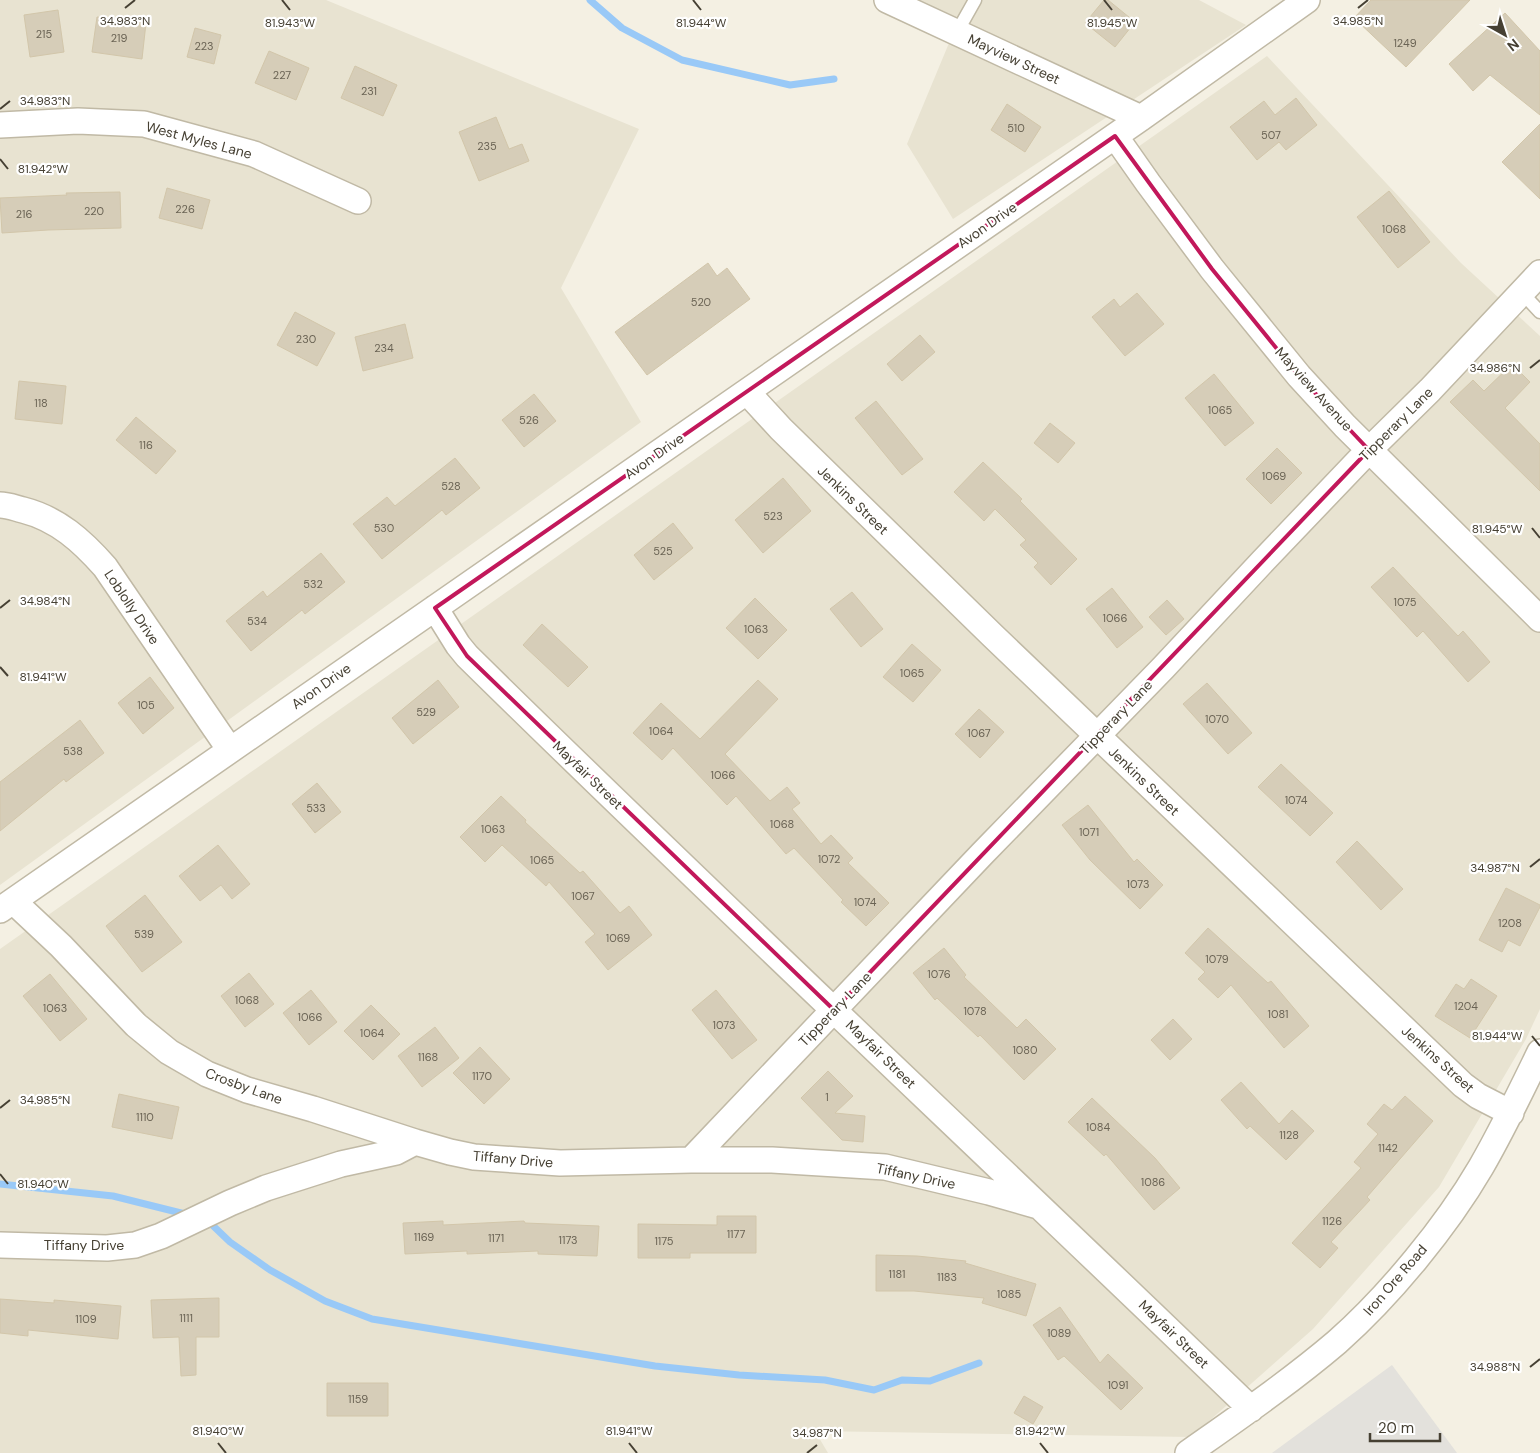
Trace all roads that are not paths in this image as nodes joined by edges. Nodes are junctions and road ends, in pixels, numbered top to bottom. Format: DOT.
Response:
graph roads {
  1 [pos="887,0"];
  2 [pos="975,0"];
  3 [pos="1307,0"];
  4 [pos="957,32"];
  5 [pos="1141,118"];
  6 [pos="0,125"];
  7 [pos="1115,136"];
  8 [pos="358,201"];
  9 [pos="1540,273"];
  10 [pos="1522,293"];
  11 [pos="1540,312"];
  12 [pos="747,392"];
  13 [pos="1369,450"];
  14 [pos="0,505"];
  15 [pos="435,608"];
  16 [pos="1540,619"];
  17 [pos="1098,736"];
  18 [pos="230,750"];
  19 [pos="6,905"];
  20 [pos="834,1010"];
  21 [pos="1540,1052"];
  22 [pos="1511,1113"];
  23 [pos="415,1142"];
  24 [pos="691,1160"];
  25 [pos="1042,1207"];
  26 [pos="0,1245"];
  27 [pos="1251,1409"];
  28 [pos="1188,1453"];
  1 -- 4 [label="street, Mayview Street"];
  2 -- 4 [label="lane"];
  3 -- 5 [label="street, Avon Drive"];
  4 -- 5 [label="street, Mayview Street"];
  5 -- 7 [label="street, Avon Drive"];
  6 -- 8 [label="street, West Myles Lane"];
  7 -- 12 [label="street, Avon Drive"];
  7 -- 13 [label="street, Mayview Avenue"];
  9 -- 10 [label="street, Tipperary Lane"];
  10 -- 11 [label="lane"];
  10 -- 13 [label="street, Tipperary Lane"];
  12 -- 15 [label="street, Avon Drive"];
  12 -- 17 [label="street, Jenkins Street"];
  13 -- 16 [label="street, Mayview Avenue"];
  13 -- 17 [label="street, Tipperary Lane"];
  14 -- 18 [label="street, Loblolly Drive"];
  15 -- 18 [label="street, Avon Drive"];
  15 -- 20 [label="street, Mayfair Street"];
  17 -- 20 [label="street, Tipperary Lane"];
  17 -- 22 [label="street, Jenkins Street"];
  18 -- 19 [label="street, Avon Drive"];
  19 -- 23 [label="street, Crosby Lane"];
  20 -- 24 [label="street, Tipperary Lane"];
  20 -- 25 [label="street, Mayfair Street"];
  21 -- 22 [label="street, Iron Ore Road"];
  22 -- 27 [label="street, Iron Ore Road"];
  23 -- 24 [label="street, Tiffany Drive"];
  23 -- 26 [label="street, Tiffany Drive"];
  24 -- 25 [label="street, Tiffany Drive"];
  25 -- 27 [label="street, Mayfair Street"];
  27 -- 28 [label="street, Iron Ore Road"];
}
